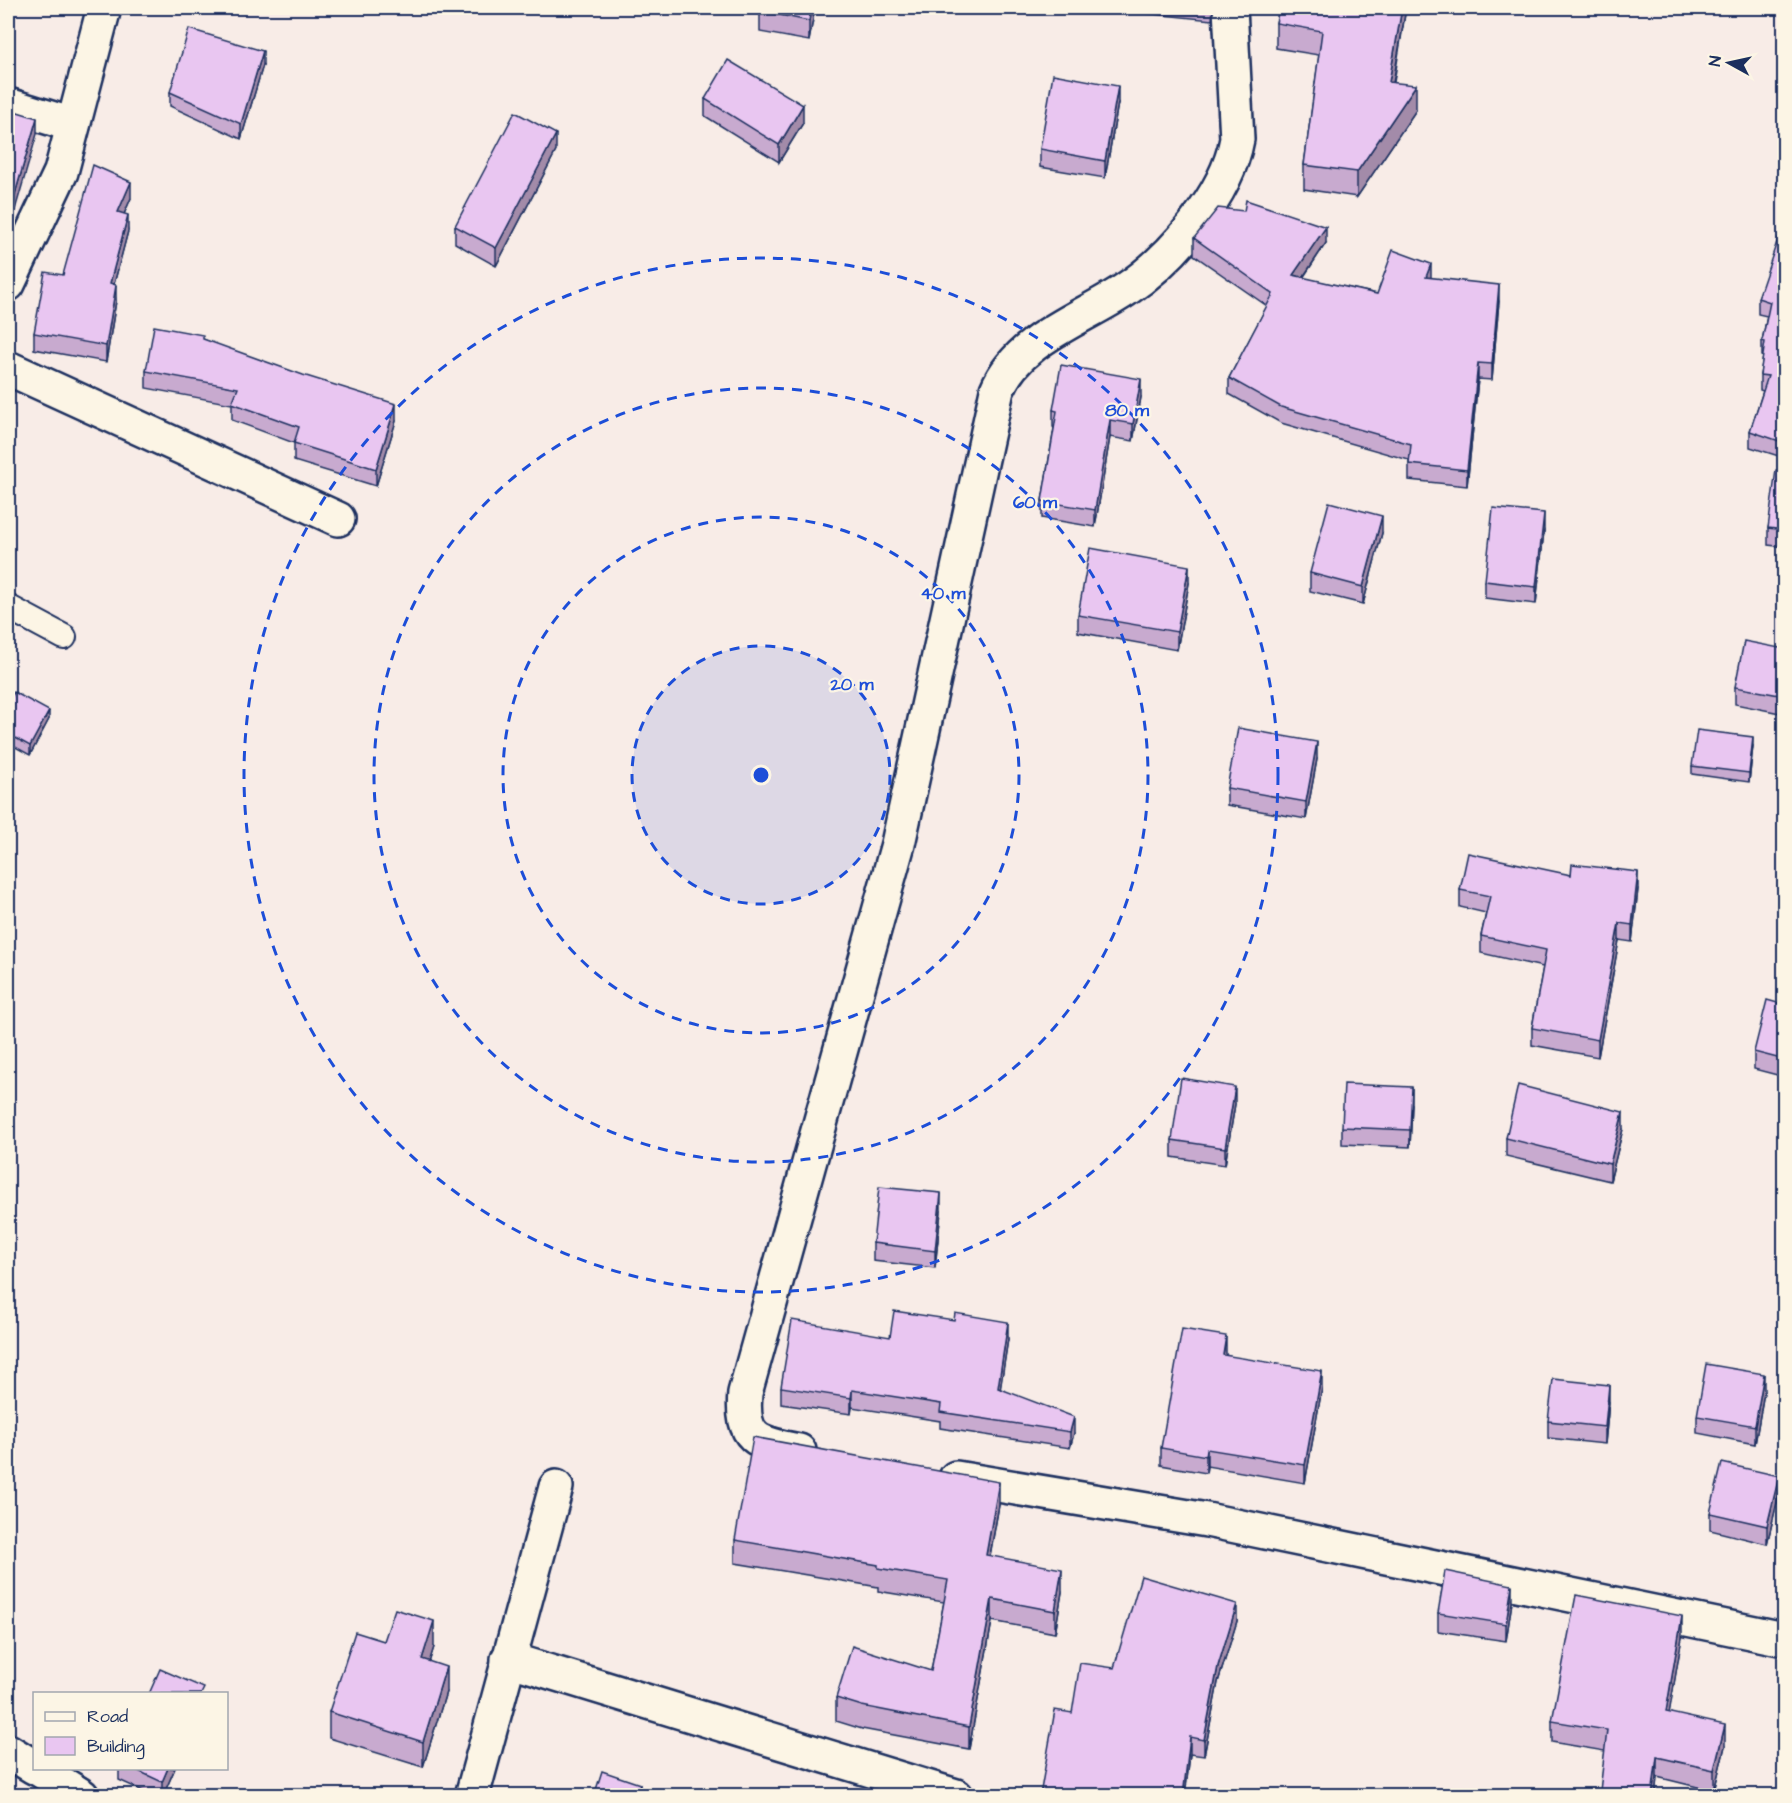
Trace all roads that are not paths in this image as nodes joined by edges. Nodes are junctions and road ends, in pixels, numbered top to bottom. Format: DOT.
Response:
graph roads {
  1 [pos="104,8"];
  2 [pos="1230,8"];
  3 [pos="8,105"];
  4 [pos="73,125"];
  5 [pos="8,284"];
  6 [pos="8,368"];
  7 [pos="338,519"];
  8 [pos="8,607"];
  9 [pos="64,637"];
  10 [pos="826,1455"];
  11 [pos="930,1473"];
  12 [pos="556,1487"];
  13 [pos="1785,1640"];
  14 [pos="508,1659"];
  15 [pos="8,1751"];
  16 [pos="33,1766"];
  17 [pos="39,1770"];
  18 [pos="82,1796"];
  19 [pos="472,1796"];
  20 [pos="956,1796"];
  1 -- 4 [label="street"];
  2 -- 10 [label="street"];
  3 -- 4 [label="street"];
  4 -- 5 [label="street"];
  6 -- 7 [label="street"];
  8 -- 9 [label="lane"];
  11 -- 13 [label="street"];
  12 -- 14 [label="street"];
  14 -- 19 [label="street"];
  14 -- 20 [label="street"];
  15 -- 16 [label="street"];
  17 -- 18 [label="street"];
}
